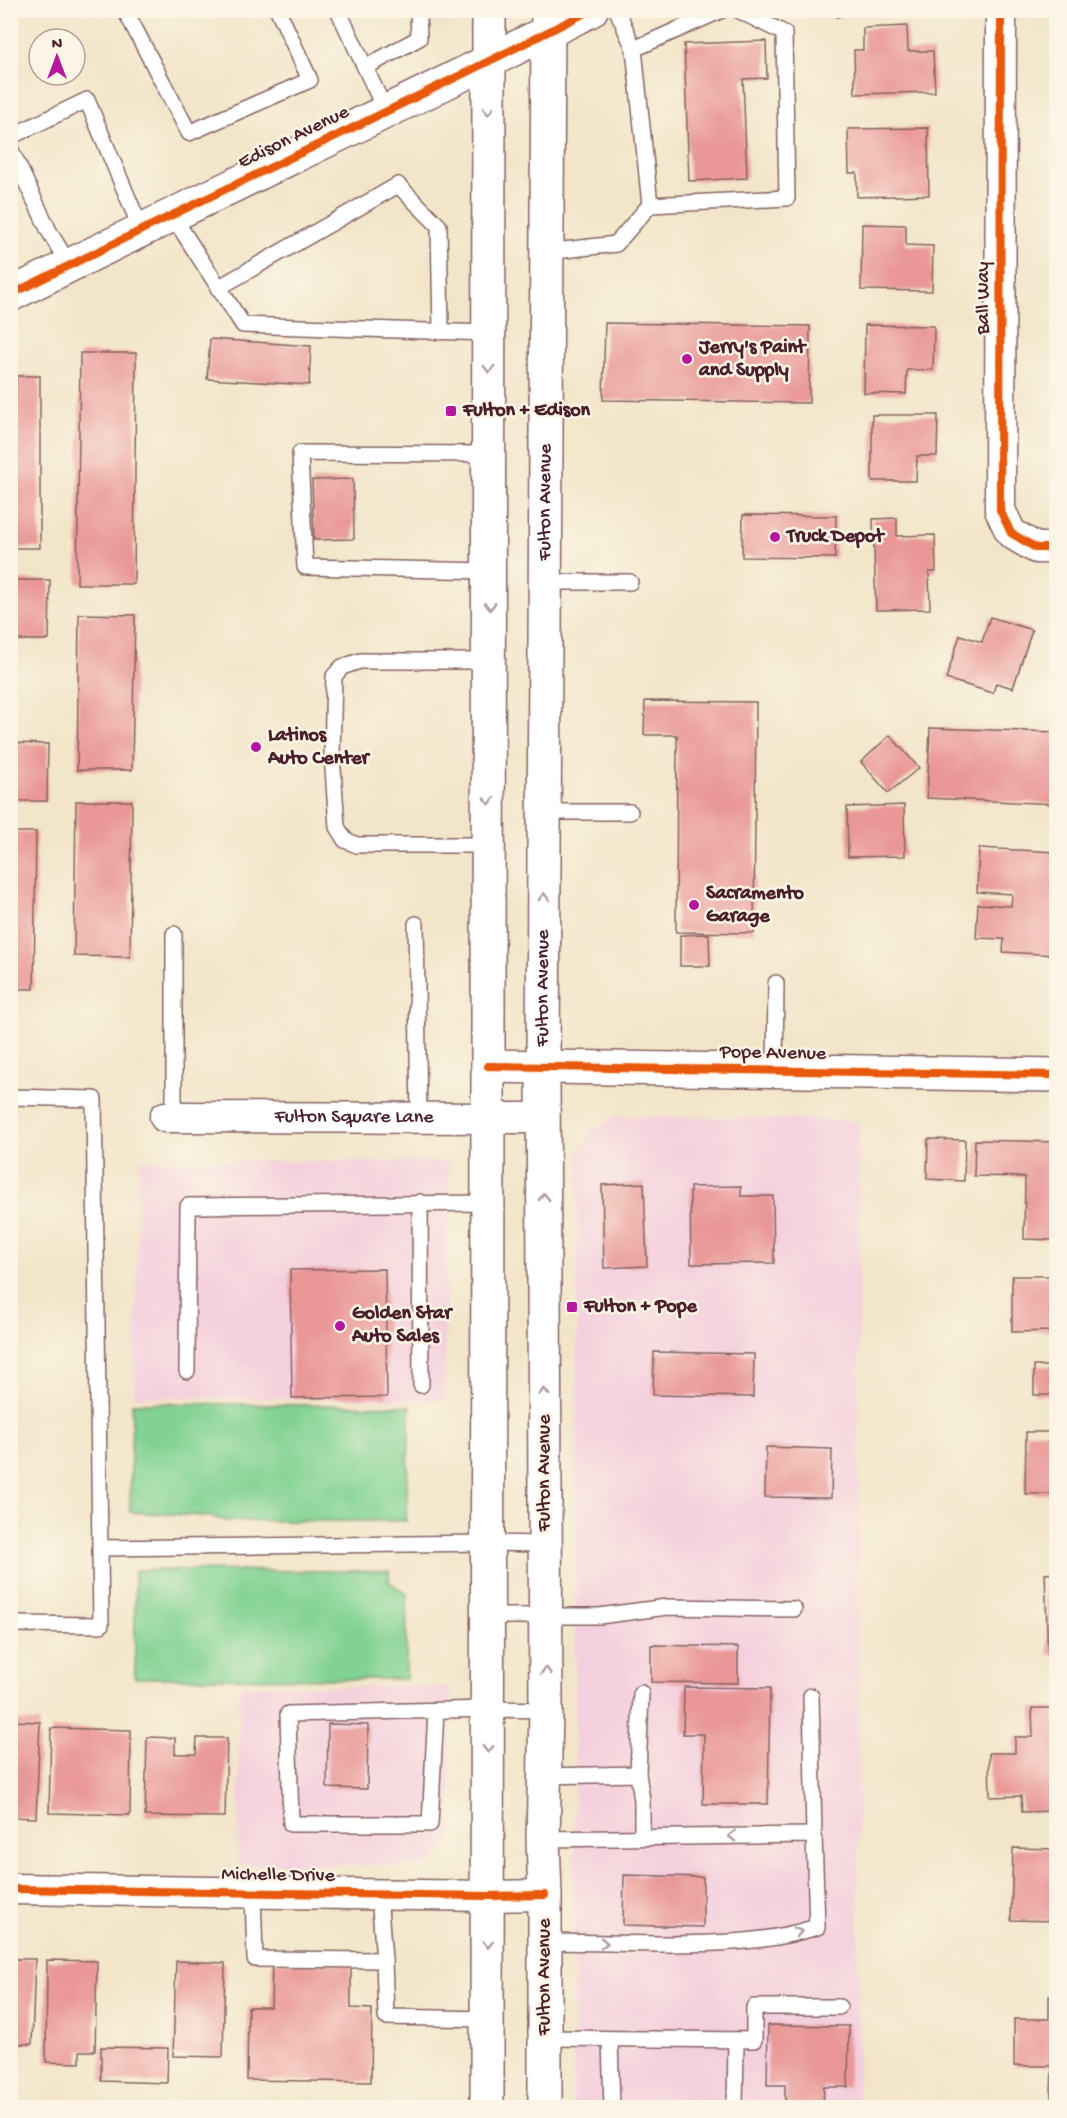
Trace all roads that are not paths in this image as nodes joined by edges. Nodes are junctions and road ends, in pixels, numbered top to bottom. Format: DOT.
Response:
graph roads {
  1 [pos="125,10"];
  2 [pos="278,10"];
  3 [pos="338,10"];
  4 [pos="418,10"];
  5 [pos="489,10"];
  6 [pos="591,10"];
  7 [pos="617,10"];
  8 [pos="722,10"];
  9 [pos="738,10"];
  10 [pos="1001,10"];
  11 [pos="548,22"];
  12 [pos="634,49"];
  13 [pos="488,63"];
  14 [pos="366,67"];
  15 [pos="386,112"];
  16 [pos="10,137"];
  17 [pos="10,148"];
  18 [pos="650,205"];
  19 [pos="172,215"];
  20 [pos="141,229"];
  21 [pos="546,252"];
  22 [pos="69,266"];
  23 [pos="218,288"];
  24 [pos="10,295"];
  25 [pos="441,330"];
  26 [pos="489,333"];
  27 [pos="490,454"];
  28 [pos="1056,548"];
  29 [pos="490,571"];
  30 [pos="545,582"];
  31 [pos="630,582"];
  32 [pos="490,661"];
  33 [pos="544,812"];
  34 [pos="630,812"];
  35 [pos="489,845"];
  36 [pos="416,924"];
  37 [pos="174,934"];
  38 [pos="776,983"];
  39 [pos="488,1066"];
  40 [pos="543,1068"];
  41 [pos="775,1071"];
  42 [pos="1056,1075"];
  43 [pos="10,1097"];
  44 [pos="170,1117"];
  45 [pos="419,1118"];
  46 [pos="488,1118"];
  47 [pos="543,1118"];
  48 [pos="420,1202"];
  49 [pos="488,1203"];
  50 [pos="187,1371"];
  51 [pos="421,1385"];
  52 [pos="488,1543"];
  53 [pos="545,1544"];
  54 [pos="100,1548"];
  55 [pos="794,1609"];
  56 [pos="488,1616"];
  57 [pos="545,1617"];
  58 [pos="10,1624"];
  59 [pos="641,1693"];
  60 [pos="811,1696"];
  61 [pos="488,1709"];
  62 [pos="546,1710"];
  63 [pos="436,1711"];
  64 [pos="638,1774"];
  65 [pos="544,1776"];
  66 [pos="814,1835"];
  67 [pos="642,1836"];
  68 [pos="543,1839"];
  69 [pos="10,1889"];
  70 [pos="253,1892"];
  71 [pos="379,1894"];
  72 [pos="545,1895"];
  73 [pos="488,1896"];
  74 [pos="545,1942"];
  75 [pos="384,1960"];
  76 [pos="839,2007"];
  77 [pos="488,2019"];
  78 [pos="545,2038"];
  79 [pos="610,2039"];
  80 [pos="736,2040"];
  81 [pos="488,2108"];
  82 [pos="545,2108"];
  83 [pos="612,2108"];
  84 [pos="735,2108"];
  1 -- 2 [label="lane"];
  3 -- 14 [label="lane"];
  4 -- 14 [label="lane"];
  5 -- 13 [label="main road"];
  6 -- 11 [label="main road, Edison Avenue"];
  7 -- 12 [label="lane"];
  8 -- 12 [label="lane"];
  9 -- 18 [label="lane"];
  10 -- 28 [label="street, Ball Way"];
  11 -- 13 [label="main road, Edison Avenue"];
  11 -- 21 [label="main road, Fulton Avenue"];
  12 -- 18 [label="lane"];
  13 -- 15 [label="main road, Edison Avenue"];
  13 -- 26 [label="main road, one-way"];
  14 -- 15 [label="lane"];
  15 -- 19 [label="main road, Edison Avenue"];
  16 -- 20 [label="lane"];
  17 -- 22 [label="lane"];
  18 -- 21 [label="lane"];
  19 -- 20 [label="main road, Edison Avenue"];
  19 -- 23 [label="lane"];
  20 -- 22 [label="main road, Edison Avenue"];
  21 -- 30 [label="main road, Fulton Avenue"];
  22 -- 24 [label="main road, Edison Avenue"];
  23 -- 25 [label="lane"];
  23 -- 25 [label="lane"];
  25 -- 26 [label="lane"];
  26 -- 27 [label="main road, one-way"];
  27 -- 29 [label="main road"];
  27 -- 29 [label="lane"];
  29 -- 32 [label="main road, one-way"];
  30 -- 31 [label="lane"];
  30 -- 33 [label="main road, Fulton Avenue"];
  32 -- 35 [label="main road, one-way"];
  32 -- 35 [label="lane"];
  33 -- 34 [label="lane"];
  40 -- 33 [label="main road, Fulton Avenue, one-way"];
  35 -- 39 [label="main road"];
  36 -- 45 [label="lane"];
  37 -- 44 [label="lane"];
  38 -- 41 [label="lane"];
  39 -- 40 [label="main road, Pope Avenue"];
  39 -- 46 [label="main road"];
  40 -- 41 [label="main road, Pope Avenue"];
  40 -- 47 [label="main road, Fulton Avenue"];
  41 -- 42 [label="main road, Pope Avenue"];
  43 -- 54 [label="lane"];
  44 -- 45 [label="street, Fulton Square Lane"];
  45 -- 46 [label="street, Fulton Square Lane"];
  46 -- 47 [label="street, Fulton Square Lane"];
  46 -- 49 [label="main road"];
  53 -- 47 [label="main road, Fulton Avenue, one-way"];
  48 -- 49 [label="lane"];
  48 -- 50 [label="lane"];
  48 -- 51 [label="lane"];
  49 -- 52 [label="main road"];
  52 -- 53 [label="lane"];
  52 -- 54 [label="lane"];
  52 -- 56 [label="main road"];
  53 -- 57 [label="main road, Fulton Avenue"];
  54 -- 58 [label="lane"];
  55 -- 57 [label="lane"];
  56 -- 57 [label="lane"];
  56 -- 61 [label="main road"];
  62 -- 57 [label="main road, Fulton Avenue, one-way"];
  59 -- 64 [label="lane"];
  60 -- 66 [label="lane"];
  61 -- 62 [label="lane"];
  61 -- 63 [label="lane"];
  61 -- 73 [label="main road, one-way"];
  62 -- 65 [label="main road, Fulton Avenue"];
  63 -- 63 [label="lane"];
  64 -- 65 [label="lane"];
  64 -- 67 [label="lane"];
  65 -- 68 [label="main road, Fulton Avenue"];
  66 -- 67 [label="lane, one-way"];
  74 -- 66 [label="lane, one-way"];
  67 -- 68 [label="lane"];
  68 -- 72 [label="main road, Fulton Avenue"];
  69 -- 70 [label="street, Michelle Drive"];
  70 -- 71 [label="street, Michelle Drive"];
  70 -- 75 [label="lane"];
  71 -- 73 [label="street, Michelle Drive"];
  71 -- 75 [label="lane"];
  72 -- 73 [label="street, Michelle Drive"];
  72 -- 74 [label="main road, Fulton Avenue"];
  73 -- 77 [label="main road, one-way"];
  74 -- 78 [label="main road, Fulton Avenue"];
  75 -- 77 [label="lane"];
  76 -- 80 [label="lane"];
  77 -- 81 [label="main road"];
  78 -- 79 [label="lane"];
  78 -- 82 [label="main road, Fulton Avenue"];
  79 -- 80 [label="lane"];
  79 -- 83 [label="lane"];
  80 -- 84 [label="lane"];
}
